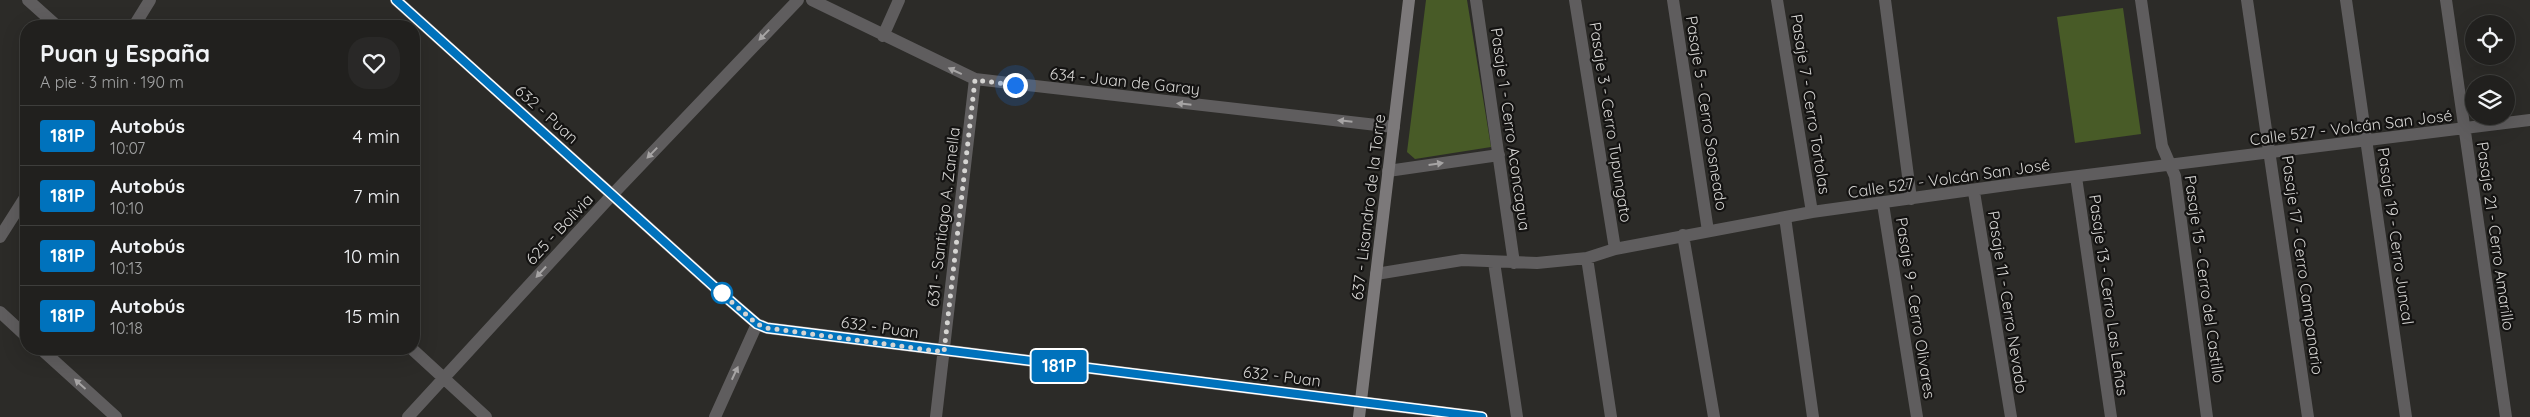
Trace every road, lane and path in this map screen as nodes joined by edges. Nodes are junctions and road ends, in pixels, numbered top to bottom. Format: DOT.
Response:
graph roads {
  1 [pos="28,0"];
  2 [pos="150,0"];
  3 [pos="396,0"];
  4 [pos="798,0"];
  5 [pos="812,0"];
  6 [pos="899,0"];
  7 [pos="1409,0"];
  8 [pos="1476,0"];
  9 [pos="1575,0"];
  10 [pos="1673,0"];
  11 [pos="1777,0"];
  12 [pos="1885,0"];
  13 [pos="2141,0"];
  14 [pos="2247,0"];
  15 [pos="2346,0"];
  16 [pos="2446,0"];
  17 [pos="50,20"];
  18 [pos="138,20"];
  19 [pos="418,20"];
  20 [pos="420,22"];
  21 [pos="883,36"];
  22 [pos="975,80"];
  23 [pos="2530,120"];
  24 [pos="1394,127"];
  25 [pos="2464,130"];
  26 [pos="2366,140"];
  27 [pos="2270,153"];
  28 [pos="1499,155"];
  29 [pos="2171,164"];
  30 [pos="1388,171"];
  31 [pos="2076,177"];
  32 [pos="1974,192"];
  33 [pos="612,195"];
  34 [pos="1911,199"];
  35 [pos="1883,204"];
  36 [pos="20,205"];
  37 [pos="1812,212"];
  38 [pos="1785,217"];
  39 [pos="1708,231"];
  40 [pos="1683,235"];
  41 [pos="0,237"];
  42 [pos="1615,249"];
  43 [pos="1587,258"];
  44 [pos="1494,262"];
  45 [pos="1514,263"];
  46 [pos="1376,274"];
  47 [pos="0,312"];
  48 [pos="757,324"];
  49 [pos="20,330"];
  50 [pos="944,352"];
  51 [pos="48,355"];
  52 [pos="419,355"];
  53 [pos="444,377"];
  54 [pos="1361,403"];
  55 [pos="116,417"];
  56 [pos="408,417"];
  57 [pos="486,417"];
  58 [pos="715,417"];
  59 [pos="936,417"];
  60 [pos="1359,417"];
  61 [pos="1481,417"];
  62 [pos="1517,417"];
  63 [pos="1611,417"];
  64 [pos="1714,417"];
  65 [pos="1813,417"];
  66 [pos="1917,417"];
  67 [pos="2011,417"];
  68 [pos="2111,417"];
  69 [pos="2207,417"];
  70 [pos="2308,417"];
  71 [pos="2406,417"];
  72 [pos="2506,417"];
  1 -- 17 [label="street"];
  2 -- 18 [label="street"];
  3 -- 19 [label="street, 632 - Puan"];
  4 -- 33 [label="street, 625 - Bolivia, one-way"];
  5 -- 21 [label="street, 634 - Juan de Garay"];
  6 -- 21 [label="street"];
  7 -- 24 [label="street, 637 - Lisandro de la Torre"];
  8 -- 28 [label="street, Pasaje 1 - Cerro Aconcagua"];
  9 -- 42 [label="street, Pasaje 3 - Cerro Tupungato"];
  10 -- 39 [label="street, Pasaje 5 - Cerro Sosneado"];
  11 -- 37 [label="street, Pasaje 7 - Cerro Tortolas"];
  12 -- 34 [label="street, Pasaje 9 - Cerro Olivares"];
  13 -- 29 [label="street, Pasaje 15 - Cerro del Castillo"];
  14 -- 27 [label="street, Pasaje 17 - Cerro Campanario"];
  15 -- 26 [label="street, Pasaje 19 - Cerro Juncal"];
  16 -- 25 [label="street, Pasaje 21 - Cerro Amarillo"];
  20 -- 33 [label="street, 632 - Puan"];
  22 -- 21 [label="street, 634 - Juan de Garay, one-way"];
  24 -- 22 [label="street, 634 - Juan de Garay, one-way"];
  22 -- 50 [label="street, 631 - Santiago A. Zanella"];
  23 -- 25 [label="street, Calle 527 - Volcán San José"];
  24 -- 30 [label="street, 637 - Lisandro de la Torre"];
  25 -- 26 [label="street, Calle 527 - Volcán San José"];
  25 -- 72 [label="street, Pasaje 21 - Cerro Amarillo"];
  26 -- 27 [label="street, Calle 527 - Volcán San José"];
  26 -- 71 [label="street, Pasaje 19 - Cerro Juncal"];
  27 -- 29 [label="street, Calle 527 - Volcán San José"];
  27 -- 70 [label="street, Pasaje 17 - Cerro Campanario"];
  30 -- 28 [label="street, one-way"];
  28 -- 45 [label="street, Pasaje 1 - Cerro Aconcagua"];
  29 -- 31 [label="street, Calle 527 - Volcán San José"];
  29 -- 69 [label="street, Pasaje 15 - Cerro del Castillo"];
  30 -- 46 [label="street, 637 - Lisandro de la Torre"];
  31 -- 32 [label="street, Calle 527 - Volcán San José"];
  31 -- 68 [label="street, Pasaje 13 - Cerro Las Leñas"];
  32 -- 34 [label="street, Calle 527 - Volcán San José"];
  32 -- 67 [label="street, Pasaje 11 - Cerro Nevado"];
  33 -- 48 [label="street, 632 - Puan"];
  33 -- 53 [label="street, 625 - Bolivia, one-way"];
  34 -- 35 [label="street, Calle 527 - Volcán San José"];
  35 -- 37 [label="street, Calle 527 - Volcán San José"];
  35 -- 66 [label="street, Pasaje 9 - Cerro Olivares"];
  36 -- 41 [label="street"];
  37 -- 38 [label="street, Calle 527 - Volcán San José"];
  38 -- 39 [label="street, Calle 527 - Volcán San José"];
  38 -- 65 [label="street"];
  39 -- 40 [label="street, Calle 527 - Volcán San José"];
  40 -- 42 [label="street, Calle 527 - Volcán San José"];
  40 -- 64 [label="street"];
  42 -- 43 [label="street, Calle 527 - Volcán San José"];
  43 -- 45 [label="street, Calle 527 - Volcán San José"];
  43 -- 63 [label="street"];
  44 -- 45 [label="street, Calle 527 - Volcán San José"];
  44 -- 46 [label="street, Calle 527 - Volcán San José"];
  44 -- 62 [label="street"];
  46 -- 54 [label="street, 637 - Lisandro de la Torre"];
  47 -- 49 [label="street"];
  48 -- 50 [label="street, 632 - Puan"];
  58 -- 48 [label="street, one-way"];
  50 -- 54 [label="street, 632 - Puan"];
  50 -- 59 [label="street, 631 - Santiago A. Zanella"];
  55 -- 51 [label="street, one-way"];
  52 -- 53 [label="street"];
  53 -- 56 [label="street, 625 - Bolivia"];
  53 -- 57 [label="street"];
  54 -- 60 [label="street, 637 - Lisandro de la Torre"];
  54 -- 61 [label="street, 632 - Puan"];
}
